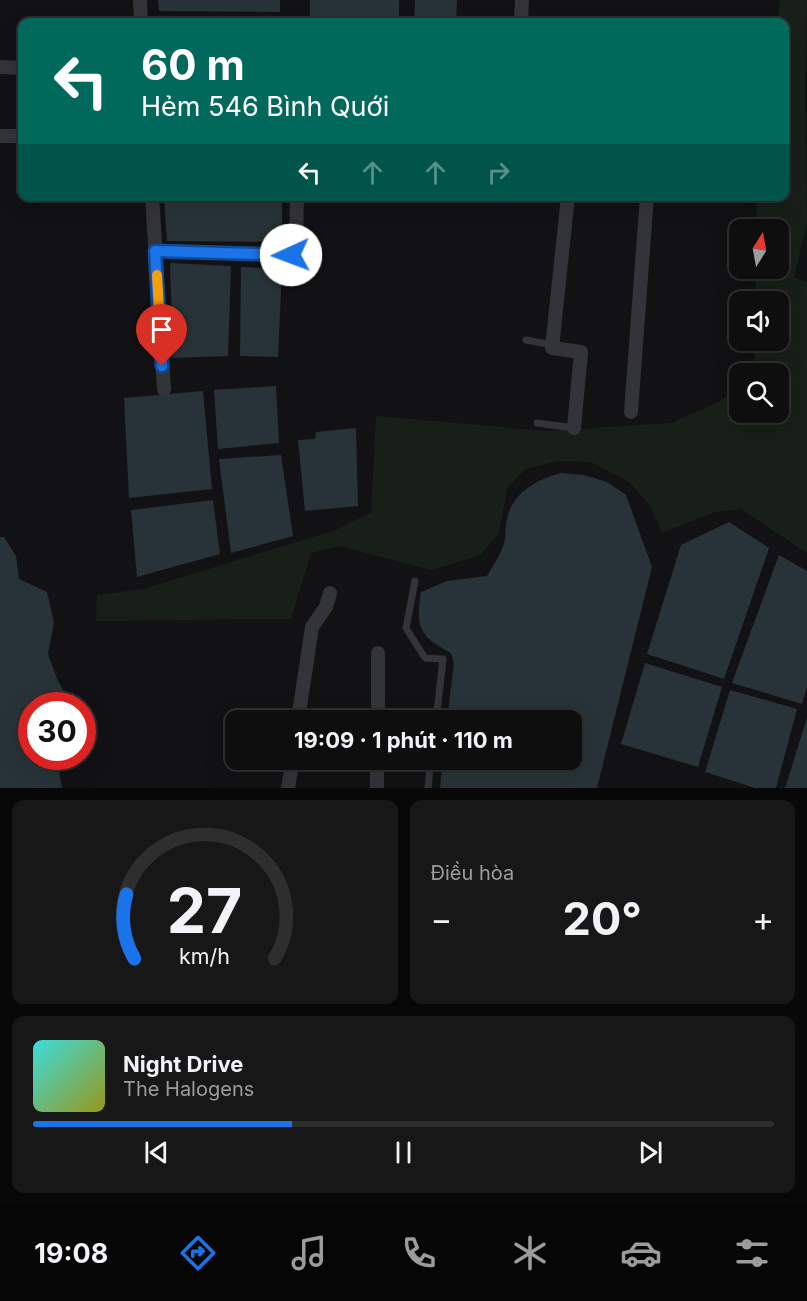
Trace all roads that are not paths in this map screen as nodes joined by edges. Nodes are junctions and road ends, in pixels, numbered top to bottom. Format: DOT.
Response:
graph roads {
  1 [pos="140,0"];
  2 [pos="522,0"];
  3 [pos="141,18"];
  4 [pos="521,18"];
  5 [pos="0,67"];
  6 [pos="18,68"];
  7 [pos="0,136"];
  8 [pos="18,136"];
  9 [pos="152,201"];
  10 [pos="297,201"];
  11 [pos="567,201"];
  12 [pos="647,201"];
  13 [pos="155,251"];
  14 [pos="526,340"];
  15 [pos="553,345"];
  16 [pos="164,389"];
  17 [pos="631,412"];
  18 [pos="537,423"];
  19 [pos="574,428"];
  20 [pos="415,581"];
  21 [pos="330,593"];
  22 [pos="378,653"];
  23 [pos="300,710"];
  24 [pos="378,710"];
  25 [pos="437,710"];
  26 [pos="290,770"];
  27 [pos="377,770"];
  28 [pos="430,770"];
  29 [pos="288,788"];
  30 [pos="377,788"];
  31 [pos="428,788"];
  1 -- 3 [label="street"];
  2 -- 4 [label="street"];
  5 -- 6 [label="street"];
  7 -- 8 [label="street"];
  9 -- 13 [label="street"];
  10 -- 13 [label="street"];
  11 -- 15 [label="street"];
  12 -- 17 [label="street"];
  13 -- 16 [label="street"];
  14 -- 15 [label="lane"];
  15 -- 19 [label="street"];
  18 -- 19 [label="lane"];
  20 -- 25 [label="lane"];
  21 -- 23 [label="street"];
  22 -- 24 [label="street"];
  26 -- 29 [label="street"];
  27 -- 30 [label="street"];
  28 -- 31 [label="lane"];
}
